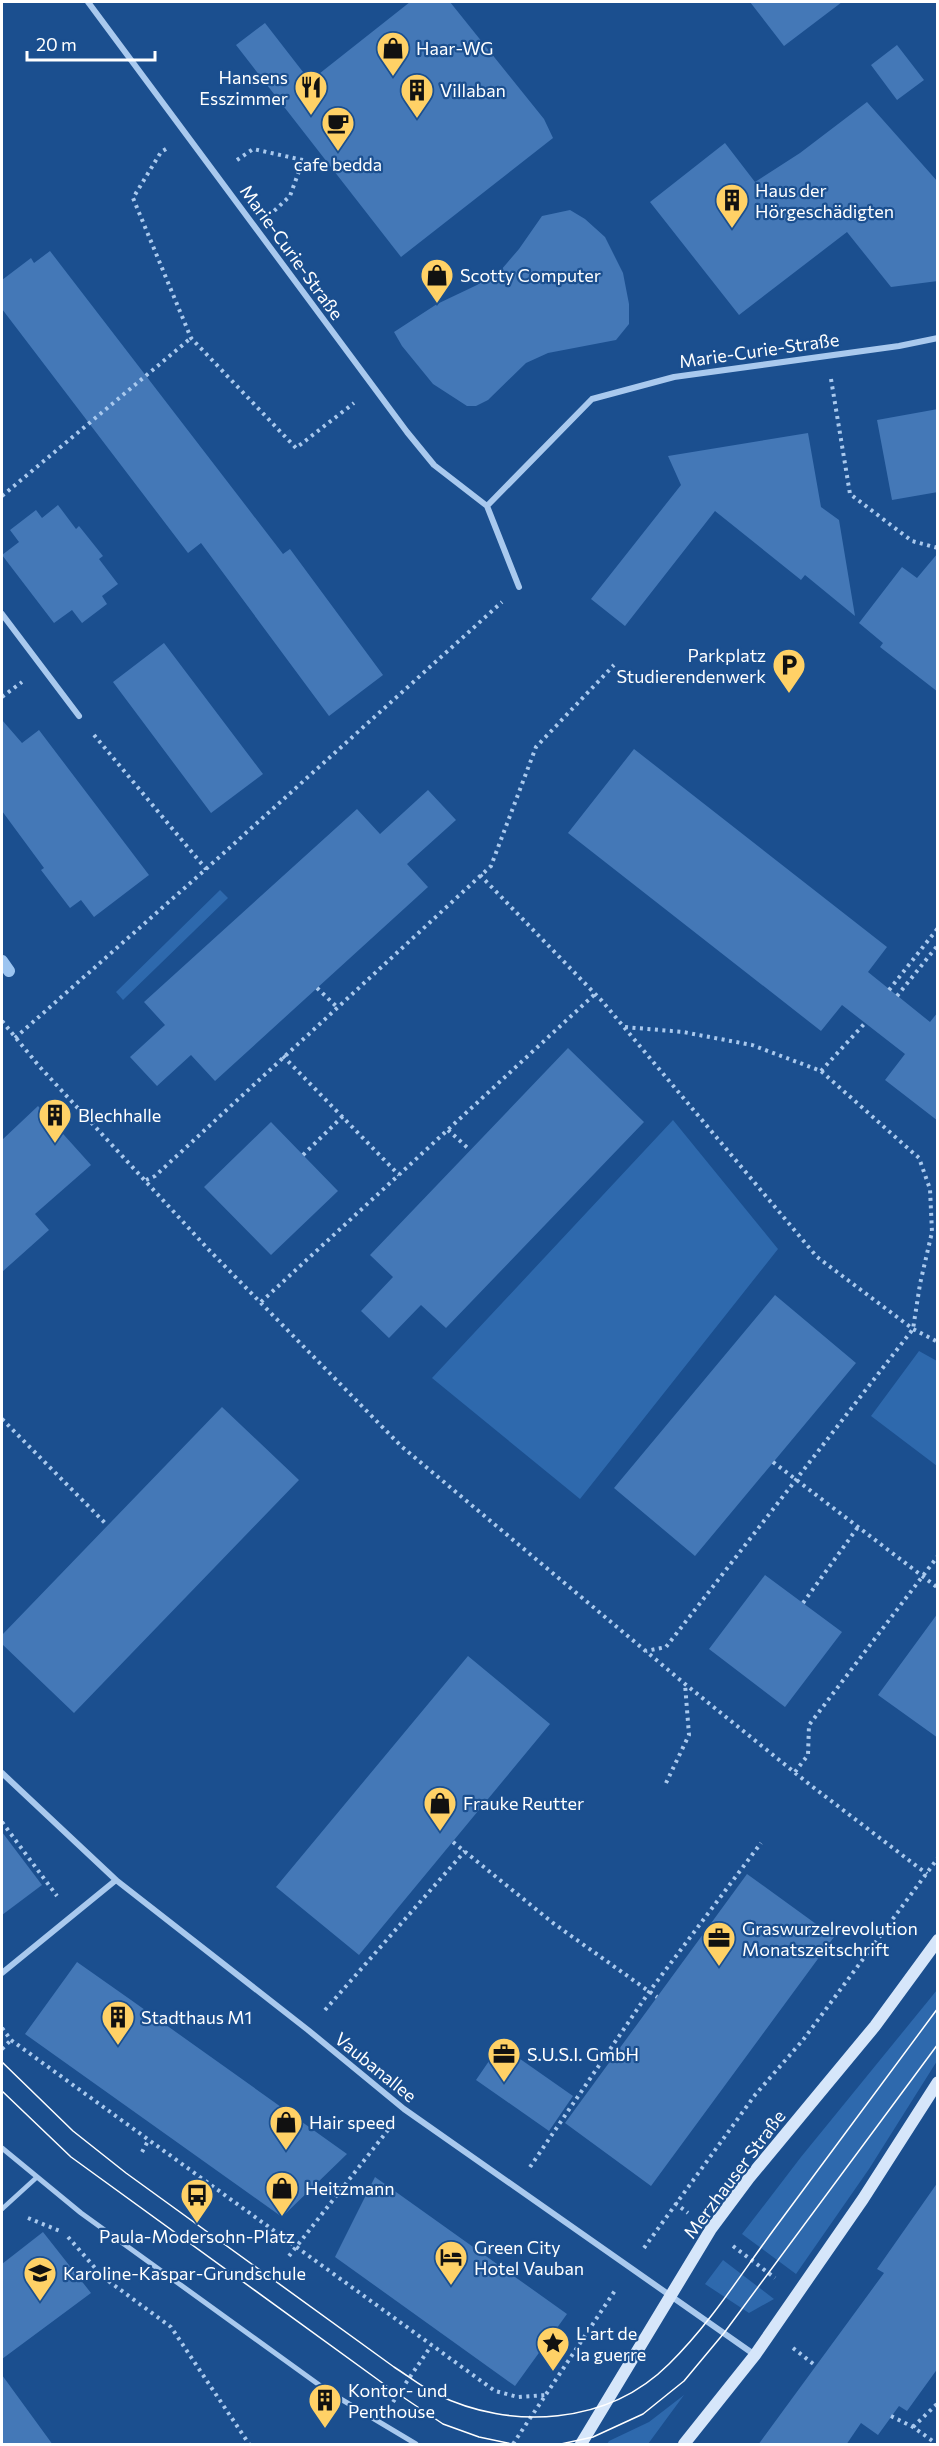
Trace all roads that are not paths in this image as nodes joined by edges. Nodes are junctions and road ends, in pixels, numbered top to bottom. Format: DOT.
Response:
graph roads {
  1 [pos="88,2"];
  2 [pos="938,338"];
  3 [pos="487,506"];
  4 [pos="519,587"];
  5 [pos="2,614"];
  6 [pos="79,716"];
  7 [pos="2,1773"];
  8 [pos="116,1880"];
  9 [pos="938,1940"];
  10 [pos="2,1973"];
  11 [pos="938,2082"];
  12 [pos="2,2148"];
  13 [pos="36,2178"];
  14 [pos="2,2209"];
  15 [pos="670,2296"];
  16 [pos="755,2355"];
  17 [pos="416,2445"];
  18 [pos="581,2445"];
  19 [pos="684,2445"];
  1 -- 3 [label="street, Marie-Curie-Straße"];
  2 -- 3 [label="street, Marie-Curie-Straße"];
  3 -- 4 [label="street"];
  5 -- 6 [label="street"];
  7 -- 8 [label="street, Vaubanallee"];
  8 -- 10 [label="street"];
  8 -- 15 [label="street, Vaubanallee"];
  9 -- 15 [label="main road, Merzhauser Straße"];
  11 -- 16 [label="main road"];
  12 -- 13 [label="street"];
  13 -- 14 [label="lane"];
  13 -- 17 [label="street"];
  15 -- 16 [label="street, Vaubanallee"];
  15 -- 18 [label="main road, Merzhauser Straße"];
  16 -- 19 [label="main road"];
}
